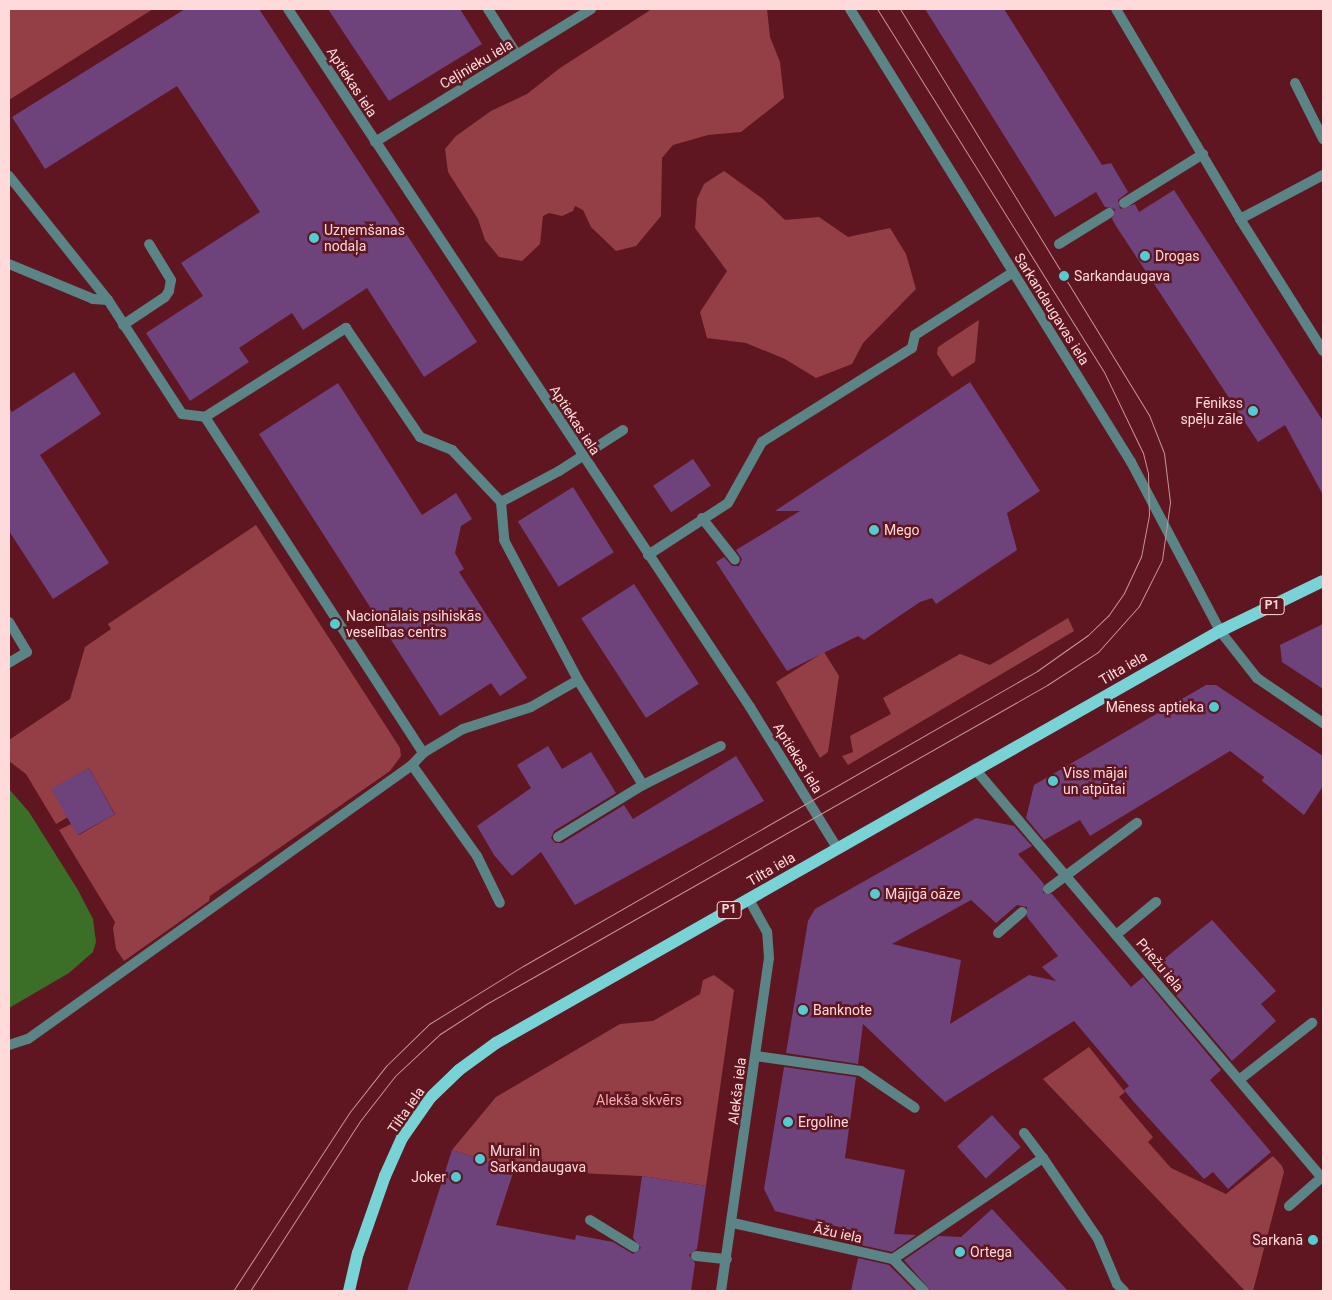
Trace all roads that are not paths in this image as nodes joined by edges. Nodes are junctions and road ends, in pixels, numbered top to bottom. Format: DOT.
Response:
graph roads {
  1 [pos="288,9"];
  2 [pos="488,9"];
  3 [pos="591,9"];
  4 [pos="850,9"];
  5 [pos="1116,9"];
  6 [pos="516,55"];
  7 [pos="1295,83"];
  8 [pos="1323,139"];
  9 [pos="375,142"];
  10 [pos="1203,154"];
  11 [pos="1323,175"];
  12 [pos="9,176"];
  13 [pos="1124,203"];
  14 [pos="1109,213"];
  15 [pos="1240,219"];
  16 [pos="149,244"];
  17 [pos="1059,244"];
  18 [pos="9,264"];
  19 [pos="1012,273"];
  20 [pos="108,300"];
  21 [pos="123,325"];
  22 [pos="1323,351"];
  23 [pos="204,417"];
  24 [pos="623,430"];
  25 [pos="582,456"];
  26 [pos="501,502"];
  27 [pos="702,518"];
  28 [pos="648,555"];
  29 [pos="735,560"];
  30 [pos="1323,581"];
  31 [pos="9,622"];
  32 [pos="1220,631"];
  33 [pos="9,663"];
  34 [pos="578,680"];
  35 [pos="1323,723"];
  36 [pos="721,746"];
  37 [pos="423,753"];
  38 [pos="412,765"];
  39 [pos="975,769"];
  40 [pos="643,785"];
  41 [pos="1137,823"];
  42 [pos="558,837"];
  43 [pos="837,848"];
  44 [pos="1066,876"];
  45 [pos="1048,889"];
  46 [pos="749,899"];
  47 [pos="1156,902"];
  48 [pos="500,903"];
  49 [pos="1022,912"];
  50 [pos="998,933"];
  51 [pos="1116,935"];
  52 [pos="1312,1023"];
  53 [pos="9,1045"];
  54 [pos="756,1056"];
  55 [pos="1239,1080"];
  56 [pos="915,1108"];
  57 [pos="1024,1133"];
  58 [pos="1043,1158"];
  59 [pos="1322,1178"];
  60 [pos="1289,1206"];
  61 [pos="590,1220"];
  62 [pos="733,1224"];
  63 [pos="634,1246"];
  64 [pos="696,1256"];
  65 [pos="893,1259"];
  66 [pos="727,1260"];
  67 [pos="349,1291"];
  68 [pos="721,1291"];
  69 [pos="924,1291"];
  70 [pos="1124,1291"];
  1 -- 9 [label="street, Aptiekas iela"];
  2 -- 6 [label="street"];
  3 -- 6 [label="street, Ceļinieku iela"];
  4 -- 19 [label="street, Sarkandaugavas iela"];
  5 -- 10 [label="street"];
  6 -- 9 [label="street, Ceļinieku iela"];
  7 -- 8 [label="street"];
  9 -- 25 [label="street, Aptiekas iela"];
  10 -- 13 [label="street"];
  10 -- 15 [label="street"];
  11 -- 15 [label="street"];
  12 -- 20 [label="street"];
  14 -- 17 [label="street"];
  15 -- 22 [label="street"];
  16 -- 21 [label="street"];
  18 -- 20 [label="street"];
  19 -- 27 [label="street"];
  19 -- 32 [label="street, Sarkandaugavas iela"];
  20 -- 21 [label="street"];
  21 -- 23 [label="street"];
  23 -- 26 [label="street"];
  23 -- 37 [label="street"];
  24 -- 25 [label="street"];
  25 -- 26 [label="street"];
  25 -- 28 [label="street, Aptiekas iela"];
  26 -- 34 [label="street"];
  27 -- 28 [label="street"];
  27 -- 29 [label="street"];
  28 -- 43 [label="street, Aptiekas iela"];
  30 -- 32 [label="main road, Tilta iela / P1"];
  31 -- 33 [label="street"];
  32 -- 35 [label="street, Sarkandaugavas iela"];
  32 -- 39 [label="main road, Tilta iela / P1"];
  34 -- 37 [label="street"];
  34 -- 40 [label="street"];
  36 -- 40 [label="street"];
  37 -- 38 [label="street"];
  38 -- 48 [label="street"];
  38 -- 53 [label="street"];
  39 -- 43 [label="main road, Tilta iela / P1"];
  39 -- 44 [label="street, Priežu iela"];
  40 -- 42 [label="street"];
  41 -- 44 [label="street"];
  43 -- 46 [label="main road, Tilta iela / P1"];
  44 -- 45 [label="street"];
  44 -- 51 [label="street, Priežu iela"];
  46 -- 54 [label="street, Alekša iela"];
  46 -- 67 [label="main road, Tilta iela / P1"];
  47 -- 51 [label="street"];
  49 -- 50 [label="street"];
  51 -- 55 [label="street, Priežu iela"];
  52 -- 55 [label="street"];
  54 -- 56 [label="street"];
  54 -- 62 [label="street, Alekša iela"];
  55 -- 59 [label="street, Priežu iela"];
  57 -- 58 [label="street"];
  58 -- 65 [label="street"];
  58 -- 70 [label="street"];
  59 -- 60 [label="street"];
  61 -- 63 [label="street"];
  62 -- 65 [label="street, Āžu iela"];
  62 -- 66 [label="street, Alekša iela"];
  64 -- 66 [label="street"];
  65 -- 69 [label="street"];
  66 -- 68 [label="street, Alekša iela"];
}
